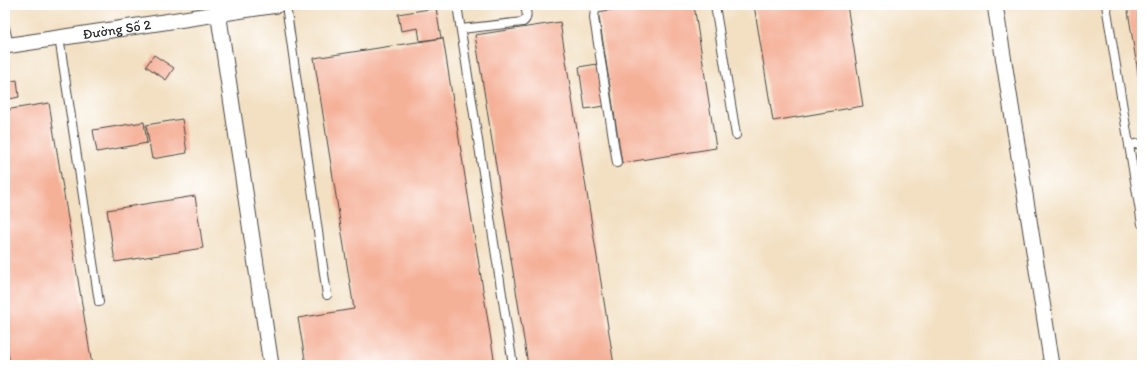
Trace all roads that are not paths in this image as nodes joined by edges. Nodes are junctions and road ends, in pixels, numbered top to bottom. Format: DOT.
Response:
graph roads {
  1 [pos="277,5"];
  2 [pos="286,5"];
  3 [pos="457,5"];
  4 [pos="525,5"];
  5 [pos="612,5"];
  6 [pos="715,5"];
  7 [pos="995,5"];
  8 [pos="1106,5"];
  9 [pos="218,10"];
  10 [pos="5,28"];
  11 [pos="461,30"];
  12 [pos="60,37"];
  13 [pos="7,45"];
  14 [pos="736,135"];
  15 [pos="1142,143"];
  16 [pos="1129,145"];
  17 [pos="617,163"];
  18 [pos="1142,224"];
  19 [pos="327,295"];
  20 [pos="99,302"];
  21 [pos="271,365"];
  22 [pos="513,365"];
  23 [pos="1052,365"];
  1 -- 9 [label="street, Đường Số 2"];
  2 -- 19 [label="lane"];
  3 -- 11 [label="lane"];
  4 -- 11 [label="lane"];
  5 -- 17 [label="lane"];
  6 -- 14 [label="lane"];
  7 -- 23 [label="street"];
  8 -- 16 [label="lane"];
  9 -- 12 [label="street, Đường Số 2"];
  9 -- 21 [label="street"];
  10 -- 13 [label="lane"];
  11 -- 22 [label="lane"];
  12 -- 13 [label="street, Đường Số 2"];
  12 -- 20 [label="lane"];
  15 -- 16 [label="lane"];
  16 -- 18 [label="lane"];
}
